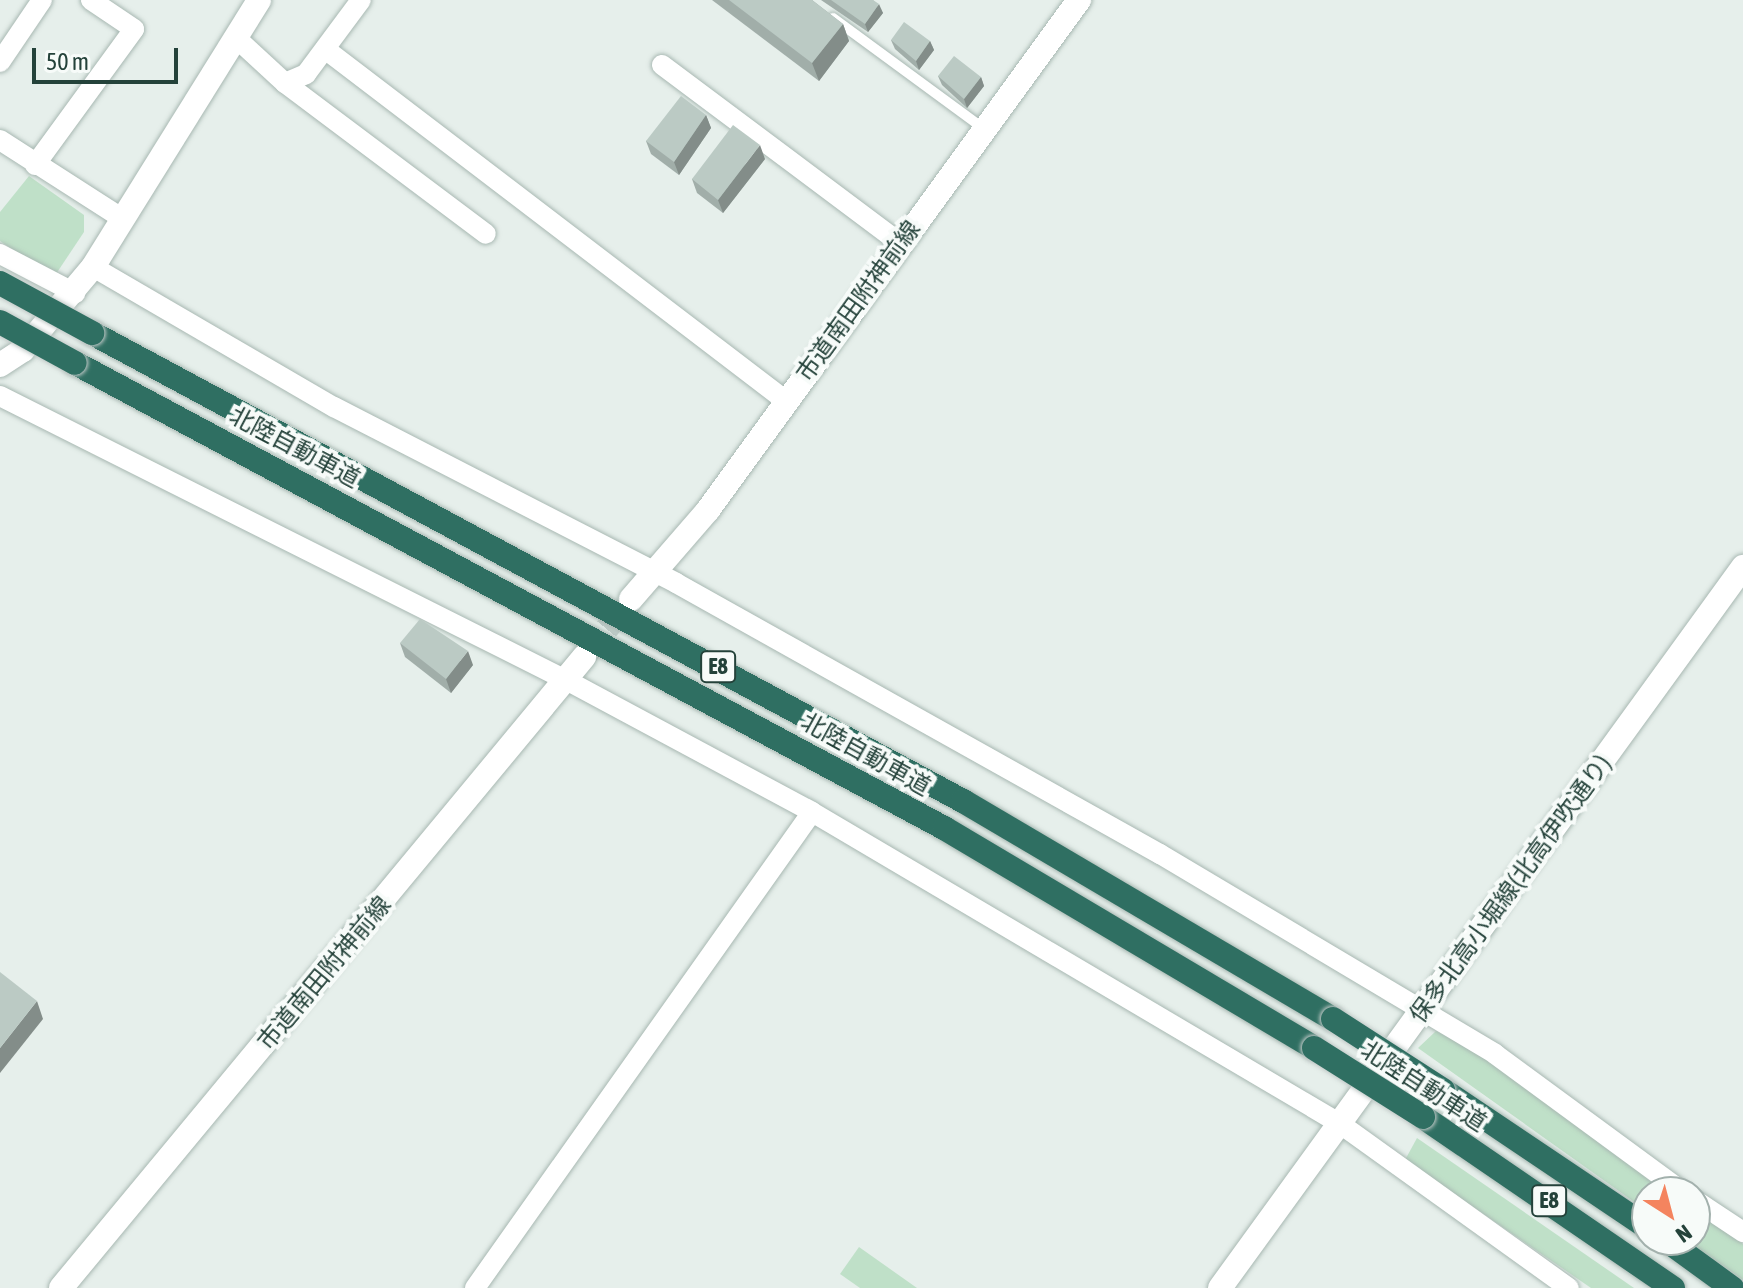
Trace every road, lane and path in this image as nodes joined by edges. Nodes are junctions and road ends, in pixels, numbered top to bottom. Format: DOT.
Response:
graph roads {
  1 [pos="42,0"];
  2 [pos="91,0"];
  3 [pos="361,0"];
  4 [pos="1079,0"];
  5 [pos="255,1"];
  6 [pos="821,9"];
  7 [pos="235,37"];
  8 [pos="325,49"];
  9 [pos="0,62"];
  10 [pos="662,65"];
  11 [pos="285,83"];
  12 [pos="983,128"];
  13 [pos="0,140"];
  14 [pos="35,165"];
  15 [pos="123,219"];
  16 [pos="486,234"];
  17 [pos="900,243"];
  18 [pos="0,254"];
  19 [pos="93,267"];
  20 [pos="0,283"];
  21 [pos="75,293"];
  22 [pos="0,322"];
  23 [pos="0,365"];
  24 [pos="0,396"];
  25 [pos="786,401"];
  26 [pos="1743,567"];
  27 [pos="654,572"];
  28 [pos="631,599"];
  29 [pos="584,657"];
  30 [pos="568,681"];
  31 [pos="812,812"];
  32 [pos="1420,1012"];
  33 [pos="1339,1123"];
  34 [pos="1661,1176"];
  35 [pos="1711,1211"];
  36 [pos="1631,1216"];
  37 [pos="1743,1232"];
  38 [pos="1688,1256"];
  39 [pos="61,1288"];
  40 [pos="475,1288"];
  41 [pos="1220,1288"];
  42 [pos="1569,1288"];
  43 [pos="1673,1288"];
  44 [pos="1732,1288"];
  1 -- 9 [label="street"];
  2 -- 14 [label="street"];
  3 -- 8 [label="street"];
  4 -- 12 [label="street, 市道南田附神前線"];
  5 -- 7 [label="street"];
  6 -- 12 [label="lane"];
  7 -- 11 [label="street"];
  7 -- 15 [label="street"];
  8 -- 11 [label="street"];
  8 -- 25 [label="street"];
  10 -- 17 [label="street"];
  11 -- 16 [label="street"];
  12 -- 17 [label="street, 市道南田附神前線"];
  13 -- 14 [label="street"];
  14 -- 15 [label="street"];
  15 -- 19 [label="street"];
  17 -- 25 [label="street, 市道南田附神前線"];
  18 -- 21 [label="street"];
  19 -- 21 [label="street"];
  19 -- 27 [label="street"];
  20 -- 36 [label="highway, 北陸自動車道 / E8, bridge"];
  21 -- 23 [label="street"];
  22 -- 43 [label="highway, 北陸自動車道 / E8, bridge"];
  24 -- 30 [label="street"];
  25 -- 27 [label="street, 市道南田附神前線"];
  26 -- 32 [label="street, 保多北高小堀線(北高伊吹通り)"];
  27 -- 28 [label="street, 市道南田附神前線"];
  27 -- 32 [label="street"];
  29 -- 30 [label="street, 市道南田附神前線"];
  30 -- 31 [label="street"];
  30 -- 39 [label="street, 市道南田附神前線"];
  31 -- 33 [label="street"];
  31 -- 40 [label="street"];
  32 -- 33 [label="street, 保多北高小堀線(北高伊吹通り)"];
  32 -- 34 [label="street"];
  33 -- 41 [label="street, 保多北高小堀線(北高伊吹通り)"];
  33 -- 42 [label="street"];
  35 -- 37 [label="street"];
  38 -- 44 [label="highway"];
}
